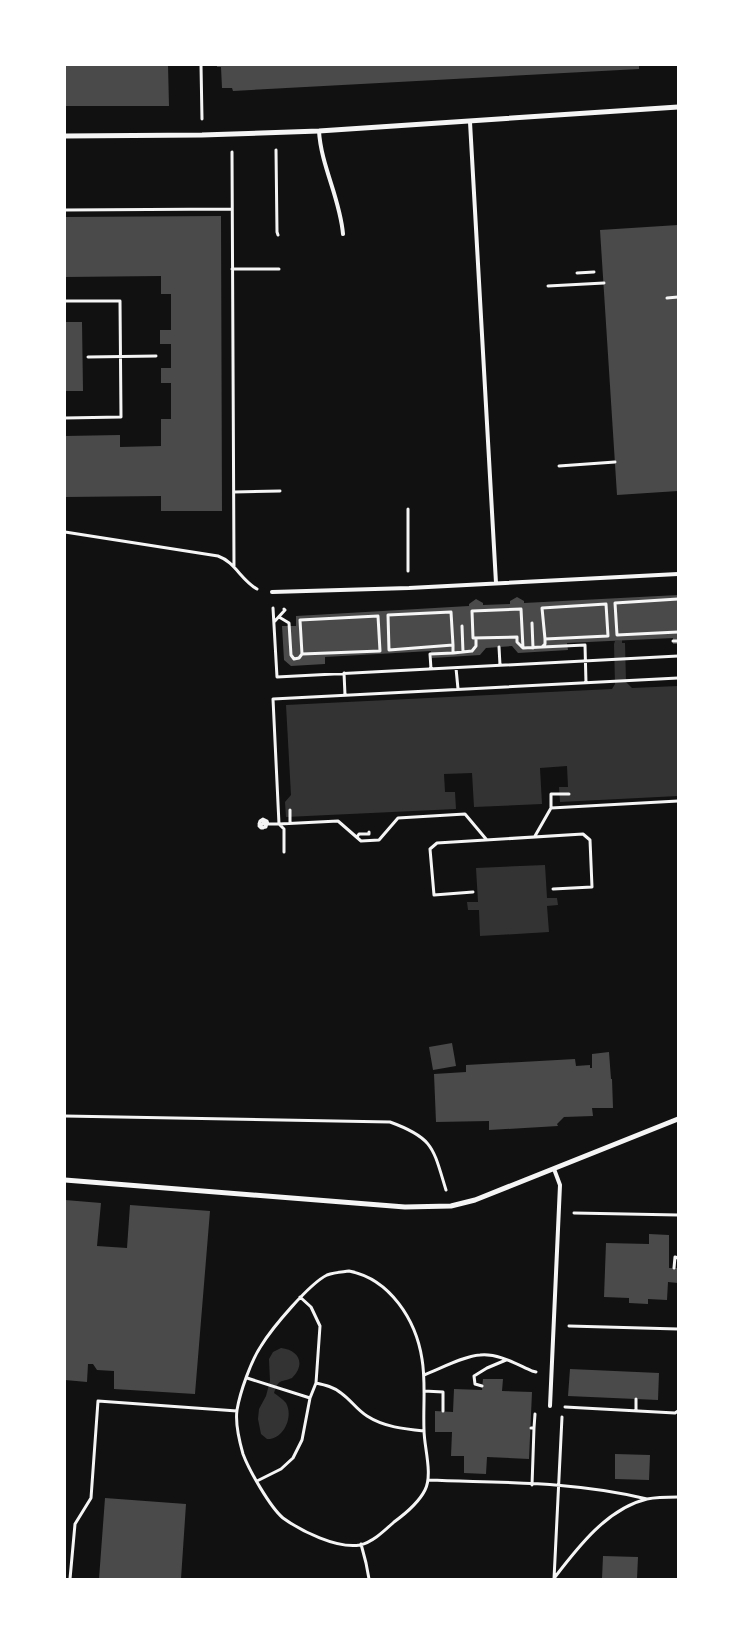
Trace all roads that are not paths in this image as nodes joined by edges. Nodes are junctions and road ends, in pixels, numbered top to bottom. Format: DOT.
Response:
graph roads {
  1 [pos="678,107"];
  2 [pos="470,122"];
  3 [pos="319,131"];
  4 [pos="65,136"];
  5 [pos="343,234"];
  6 [pos="678,574"];
  7 [pos="496,583"];
  8 [pos="272,592"];
  9 [pos="678,1119"];
  10 [pos="554,1169"];
  11 [pos="65,1180"];
  12 [pos="550,1406"];
  1 -- 2 [label="street"];
  2 -- 3 [label="street"];
  2 -- 7 [label="lane"];
  3 -- 4 [label="street"];
  3 -- 5 [label="lane"];
  6 -- 7 [label="lane"];
  7 -- 8 [label="lane"];
  9 -- 10 [label="street"];
  10 -- 11 [label="street"];
  10 -- 12 [label="lane"];
}
